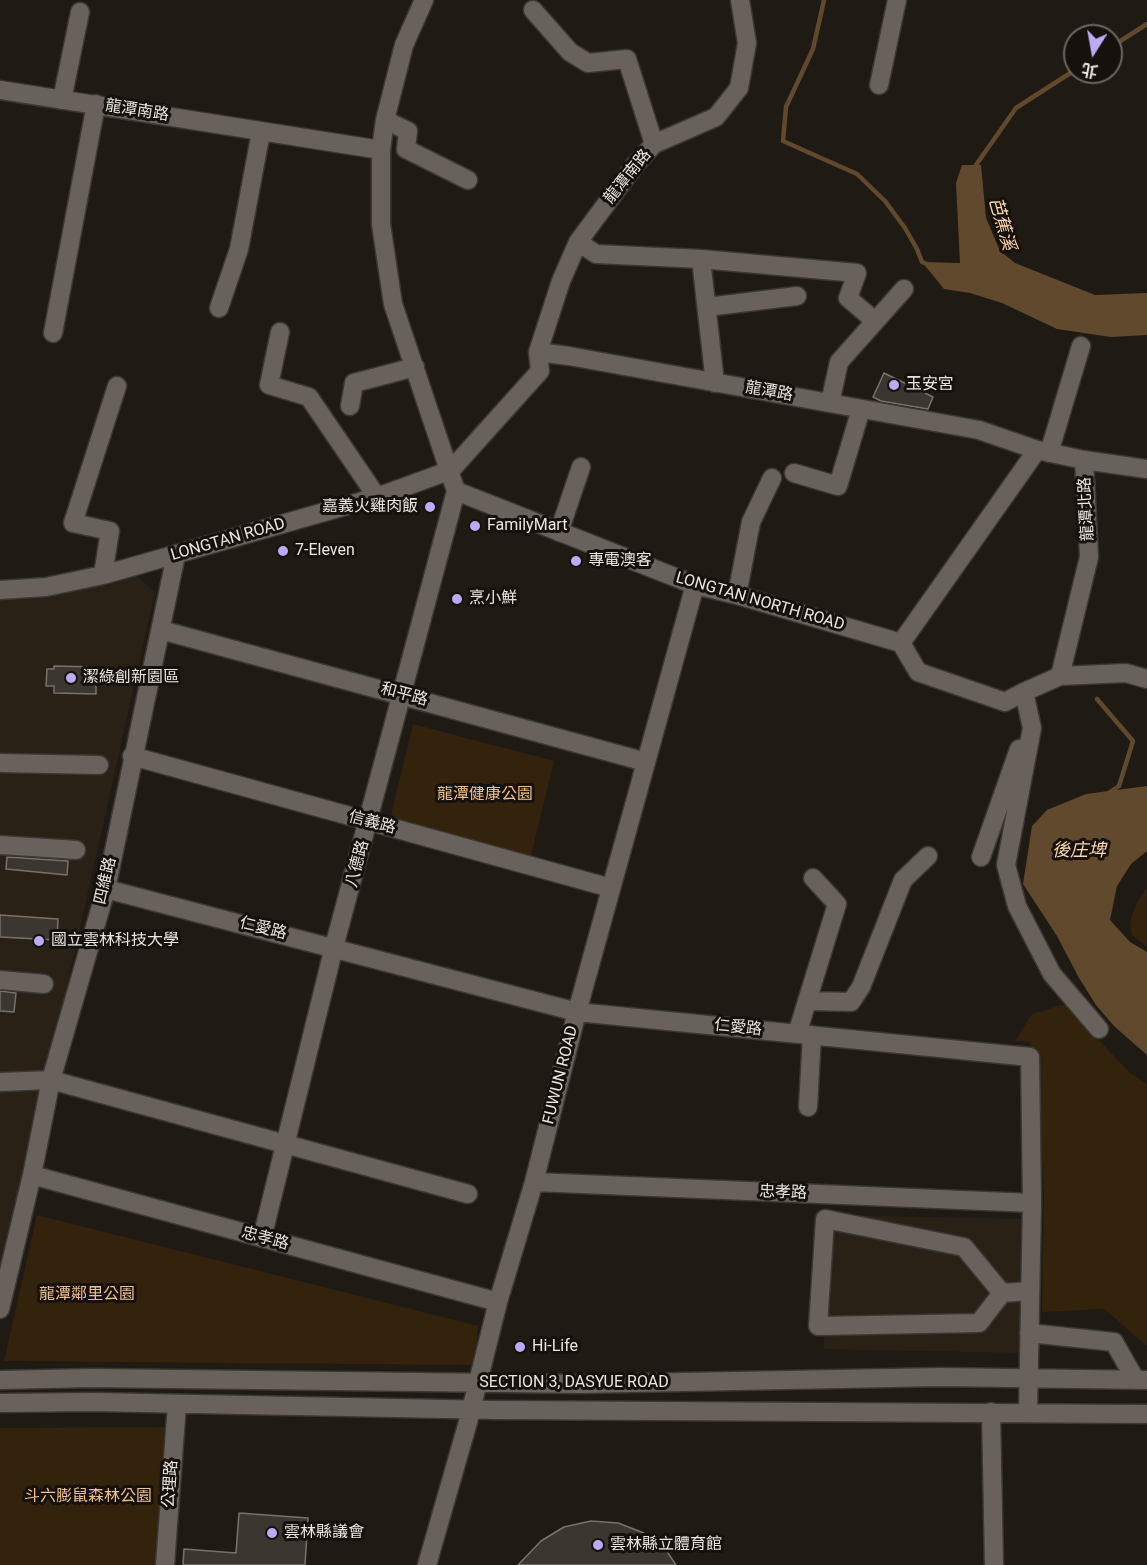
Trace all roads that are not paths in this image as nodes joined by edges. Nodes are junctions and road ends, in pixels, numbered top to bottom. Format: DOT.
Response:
graph roads {
  1 [pos="424,0"];
  2 [pos="740,0"];
  3 [pos="897,0"];
  4 [pos="533,10"];
  5 [pos="80,12"];
  6 [pos="879,85"];
  7 [pos="0,90"];
  8 [pos="62,100"];
  9 [pos="96,104"];
  10 [pos="385,120"];
  11 [pos="261,132"];
  12 [pos="654,144"];
  13 [pos="381,150"];
  14 [pos="468,180"];
  15 [pos="578,242"];
  16 [pos="701,259"];
  17 [pos="904,289"];
  18 [pos="797,296"];
  19 [pos="707,307"];
  20 [pos="219,309"];
  21 [pos="875,321"];
  22 [pos="280,332"];
  23 [pos="53,333"];
  24 [pos="1081,346"];
  25 [pos="538,352"];
  26 [pos="415,367"];
  27 [pos="715,383"];
  28 [pos="117,386"];
  29 [pos="830,403"];
  30 [pos="350,406"];
  31 [pos="861,409"];
  32 [pos="1043,452"];
  33 [pos="1084,460"];
  34 [pos="581,467"];
  35 [pos="1147,469"];
  36 [pos="451,470"];
  37 [pos="794,473"];
  38 [pos="772,478"];
  39 [pos="456,491"];
  40 [pos="377,497"];
  41 [pos="560,532"];
  42 [pos="176,555"];
  43 [pos="103,575"];
  44 [pos="695,585"];
  45 [pos="0,590"];
  46 [pos="737,595"];
  47 [pos="161,630"];
  48 [pos="901,643"];
  49 [pos="1060,676"];
  50 [pos="1147,679"];
  51 [pos="1024,692"];
  52 [pos="403,694"];
  53 [pos="1030,717"];
  54 [pos="132,756"];
  55 [pos="646,762"];
  56 [pos="0,763"];
  57 [pos="99,765"];
  58 [pos="369,822"];
  59 [pos="0,845"];
  60 [pos="76,849"];
  61 [pos="928,856"];
  62 [pos="981,858"];
  63 [pos="813,878"];
  64 [pos="611,888"];
  65 [pos="106,889"];
  66 [pos="334,947"];
  67 [pos="0,980"];
  68 [pos="44,984"];
  69 [pos="807,1002"];
  70 [pos="577,1012"];
  71 [pos="1099,1029"];
  72 [pos="805,1034"];
  73 [pos="51,1080"];
  74 [pos="0,1082"];
  75 [pos="808,1107"];
  76 [pos="285,1145"];
  77 [pos="32,1175"];
  78 [pos="534,1182"];
  79 [pos="468,1194"];
  80 [pos="1032,1203"];
  81 [pos="262,1238"];
  82 [pos="1030,1291"];
  83 [pos="1002,1293"];
  84 [pos="498,1302"];
  85 [pos="0,1309"];
  86 [pos="1029,1334"];
  87 [pos="1028,1378"];
  88 [pos="0,1380"];
  89 [pos="1141,1380"];
  90 [pos="477,1384"];
  91 [pos="0,1403"];
  92 [pos="177,1404"];
  93 [pos="471,1410"];
  94 [pos="992,1412"];
  95 [pos="1028,1412"];
  96 [pos="1147,1414"];
  97 [pos="165,1565"];
  98 [pos="427,1565"];
  99 [pos="994,1565"];
  1 -- 10 [label="street"];
  2 -- 12 [label="street, 龍潭南路"];
  3 -- 6 [label="street"];
  4 -- 12 [label="street"];
  5 -- 8 [label="street"];
  7 -- 8 [label="street, 龍潭南路"];
  8 -- 9 [label="street, 龍潭南路"];
  9 -- 11 [label="street, 龍潭南路"];
  9 -- 23 [label="street"];
  10 -- 13 [label="street"];
  10 -- 14 [label="street"];
  11 -- 13 [label="street, 龍潭南路"];
  11 -- 20 [label="street"];
  12 -- 15 [label="street, 龍潭南路"];
  13 -- 26 [label="street"];
  15 -- 16 [label="street"];
  15 -- 25 [label="street, 龍潭南路"];
  16 -- 19 [label="street"];
  16 -- 21 [label="street"];
  17 -- 21 [label="street"];
  18 -- 19 [label="street"];
  19 -- 27 [label="street"];
  21 -- 29 [label="street"];
  22 -- 40 [label="street"];
  24 -- 32 [label="street"];
  25 -- 27 [label="street, 龍潭路"];
  25 -- 36 [label="street"];
  26 -- 30 [label="street"];
  26 -- 36 [label="street"];
  27 -- 29 [label="street, 龍潭路"];
  28 -- 43 [label="street"];
  29 -- 31 [label="street, 龍潭路"];
  31 -- 32 [label="street, 龍潭路"];
  31 -- 37 [label="street"];
  32 -- 33 [label="street, 龍潭路"];
  32 -- 48 [label="street"];
  33 -- 35 [label="street, 龍潭路"];
  33 -- 49 [label="street, 龍潭北路"];
  34 -- 41 [label="street"];
  36 -- 39 [label="street"];
  36 -- 40 [label="street, LONGTAN ROAD"];
  38 -- 46 [label="street"];
  39 -- 41 [label="street, LONGTAN NORTH ROAD"];
  39 -- 52 [label="street, 八德路"];
  40 -- 42 [label="street, LONGTAN ROAD"];
  41 -- 44 [label="street, LONGTAN NORTH ROAD"];
  42 -- 43 [label="street, LONGTAN ROAD"];
  42 -- 47 [label="street, 四維路"];
  43 -- 45 [label="street, LONGTAN ROAD"];
  44 -- 46 [label="street, LONGTAN NORTH ROAD"];
  44 -- 55 [label="street, FUWUN ROAD"];
  46 -- 48 [label="street, LONGTAN NORTH ROAD"];
  47 -- 52 [label="street, 和平路"];
  47 -- 54 [label="street, 四維路"];
  48 -- 51 [label="street"];
  49 -- 50 [label="street"];
  49 -- 51 [label="street"];
  51 -- 53 [label="street"];
  52 -- 55 [label="street, 和平路"];
  52 -- 58 [label="street, 八德路"];
  53 -- 62 [label="street"];
  53 -- 71 [label="street"];
  54 -- 58 [label="street, 信義路"];
  54 -- 65 [label="street, 四維路"];
  55 -- 64 [label="street, FUWUN ROAD"];
  56 -- 57 [label="street"];
  58 -- 64 [label="street, 信義路"];
  58 -- 66 [label="street, 八德路"];
  59 -- 60 [label="street"];
  61 -- 69 [label="street"];
  63 -- 69 [label="street"];
  64 -- 70 [label="street, FUWUN ROAD"];
  65 -- 66 [label="street, 仁愛路"];
  65 -- 73 [label="street, 四維路"];
  66 -- 70 [label="street, 仁愛路"];
  66 -- 76 [label="street, 八德路"];
  67 -- 68 [label="street"];
  69 -- 72 [label="street"];
  70 -- 72 [label="street, 仁愛路"];
  70 -- 78 [label="street, FUWUN ROAD"];
  72 -- 75 [label="street"];
  72 -- 80 [label="street, 仁愛路"];
  73 -- 74 [label="street"];
  73 -- 76 [label="street"];
  73 -- 77 [label="street, 四維路"];
  76 -- 79 [label="street"];
  76 -- 81 [label="street, 八德路"];
  77 -- 81 [label="street, 忠孝路"];
  77 -- 85 [label="street, 四維路"];
  78 -- 80 [label="street, 忠孝路"];
  78 -- 84 [label="street, FUWUN ROAD"];
  80 -- 82 [label="street, 仁愛路"];
  81 -- 84 [label="street, 忠孝路"];
  82 -- 83 [label="street"];
  82 -- 86 [label="street, 仁愛路"];
  83 -- 83 [label="street"];
  84 -- 90 [label="street, FUWUN ROAD"];
  86 -- 87 [label="street, 仁愛路"];
  86 -- 89 [label="street"];
  87 -- 89 [label="street, SECTION 3, DASYUE ROAD"];
  87 -- 90 [label="street, SECTION 3, DASYUE ROAD"];
  87 -- 95 [label="street, 仁愛路"];
  88 -- 90 [label="street, SECTION 3, DASYUE ROAD"];
  90 -- 93 [label="street, FUWUN ROAD"];
  91 -- 92 [label="street, SECTION 3, DASYUE ROAD"];
  92 -- 93 [label="street, SECTION 3, DASYUE ROAD"];
  92 -- 97 [label="street, 公理路"];
  93 -- 94 [label="street, SECTION 3, DASYUE ROAD"];
  93 -- 98 [label="street, FUWUN ROAD"];
  94 -- 95 [label="street, SECTION 3, DASYUE ROAD"];
  94 -- 99 [label="street"];
  95 -- 96 [label="street, SECTION 3, DASYUE ROAD"];
}
